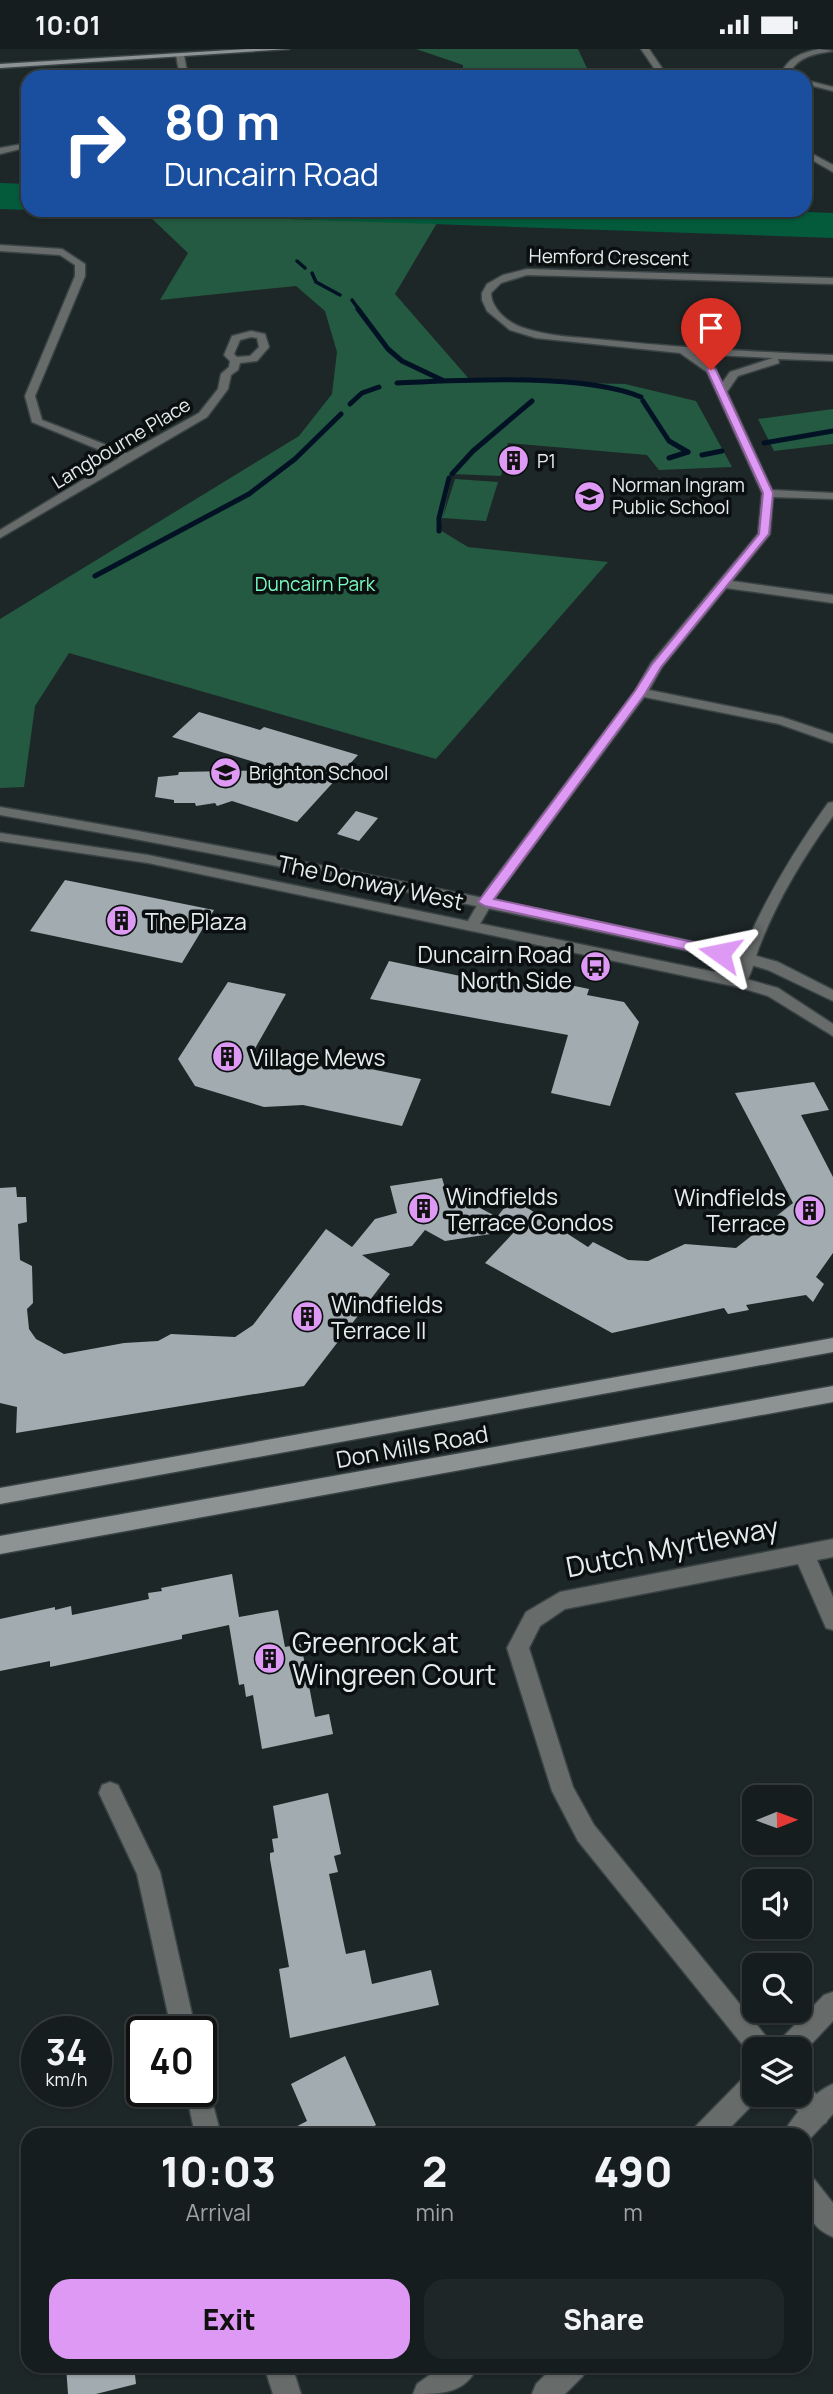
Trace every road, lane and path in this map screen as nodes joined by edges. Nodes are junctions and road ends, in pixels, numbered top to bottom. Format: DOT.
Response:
graph roads {
  1 [pos="285,49"];
  2 [pos="645,49"];
  3 [pos="832,49"];
  4 [pos="180,55"];
  5 [pos="0,66"];
  6 [pos="183,70"];
  7 [pos="660,70"];
  8 [pos="785,70"];
  9 [pos="812,84"];
  10 [pos="833,89"];
  11 [pos="21,146"];
  12 [pos="0,151"];
  13 [pos="812,157"];
  14 [pos="833,169"];
  15 [pos="0,248"];
  16 [pos="833,281"];
  17 [pos="684,351"];
  18 [pos="794,357"];
  19 [pos="833,358"];
  20 [pos="235,360"];
  21 [pos="723,390"];
  22 [pos="128,457"];
  23 [pos="768,493"];
  24 [pos="833,496"];
  25 [pos="0,535"];
  26 [pos="725,584"];
  27 [pos="833,599"];
  28 [pos="641,692"];
  29 [pos="833,739"];
  30 [pos="833,806"];
  31 [pos="0,811"];
  32 [pos="67,820"];
  33 [pos="0,837"];
  34 [pos="53,843"];
  35 [pos="485,902"];
  36 [pos="472,926"];
  37 [pos="746,958"];
  38 [pos="738,982"];
  39 [pos="833,996"];
  40 [pos="833,1031"];
  41 [pos="833,1345"];
  42 [pos="833,1394"];
  43 [pos="0,1496"];
  44 [pos="0,1545"];
  45 [pos="833,1548"];
  46 [pos="803,1552"];
  47 [pos="833,1621"];
  48 [pos="110,1793"];
  49 [pos="833,2004"];
  50 [pos="180,2016"];
  51 [pos="750,2037"];
  52 [pos="801,2037"];
  53 [pos="742,2097"];
  54 [pos="825,2105"];
  55 [pos="202,2107"];
  56 [pos="206,2128"];
  57 [pos="712,2128"];
  58 [pos="803,2128"];
  59 [pos="812,2197"];
  60 [pos="833,2224"];
  61 [pos="280,2373"];
  62 [pos="455,2373"];
  63 [pos="566,2373"];
  64 [pos="287,2394"];
  65 [pos="427,2394"];
  66 [pos="546,2394"];
  1 -- 4 [label="main road"];
  2 -- 7 [label="street"];
  3 -- 8 [label="street"];
  4 -- 5 [label="main road"];
  4 -- 6 [label="street"];
  9 -- 10 [label="street"];
  11 -- 12 [label="street"];
  13 -- 14 [label="street"];
  15 -- 22 [label="street"];
  16 -- 17 [label="street, Hemford Crescent"];
  17 -- 18 [label="street"];
  17 -- 21 [label="street"];
  18 -- 19 [label="street"];
  18 -- 21 [label="street"];
  20 -- 22 [label="street, Langbourne Place"];
  21 -- 23 [label="street"];
  22 -- 25 [label="street, Langbourne Place"];
  23 -- 24 [label="street"];
  23 -- 26 [label="street"];
  26 -- 27 [label="street"];
  26 -- 28 [label="street"];
  28 -- 29 [label="street"];
  28 -- 35 [label="street"];
  30 -- 37 [label="street"];
  31 -- 32 [label="street, The Donway West"];
  32 -- 34 [label="street"];
  32 -- 35 [label="street, The Donway West"];
  33 -- 34 [label="street, The Donway West"];
  34 -- 36 [label="street, The Donway West"];
  35 -- 36 [label="street"];
  35 -- 37 [label="street, The Donway West"];
  36 -- 38 [label="street, The Donway West"];
  37 -- 38 [label="street"];
  37 -- 39 [label="street, The Donway West"];
  38 -- 40 [label="street, The Donway West"];
  41 -- 43 [label="main road, Don Mills Road"];
  42 -- 44 [label="main road, Don Mills Road"];
  45 -- 46 [label="street, Dutch Myrtleway"];
  46 -- 47 [label="street"];
  46 -- 51 [label="street, Dutch Myrtleway"];
  48 -- 50 [label="street"];
  49 -- 52 [label="street"];
  53 -- 57 [label="street"];
  54 -- 58 [label="street"];
  55 -- 56 [label="street"];
  59 -- 60 [label="street"];
  61 -- 64 [label="street"];
  62 -- 65 [label="street"];
  63 -- 66 [label="street"];
}
